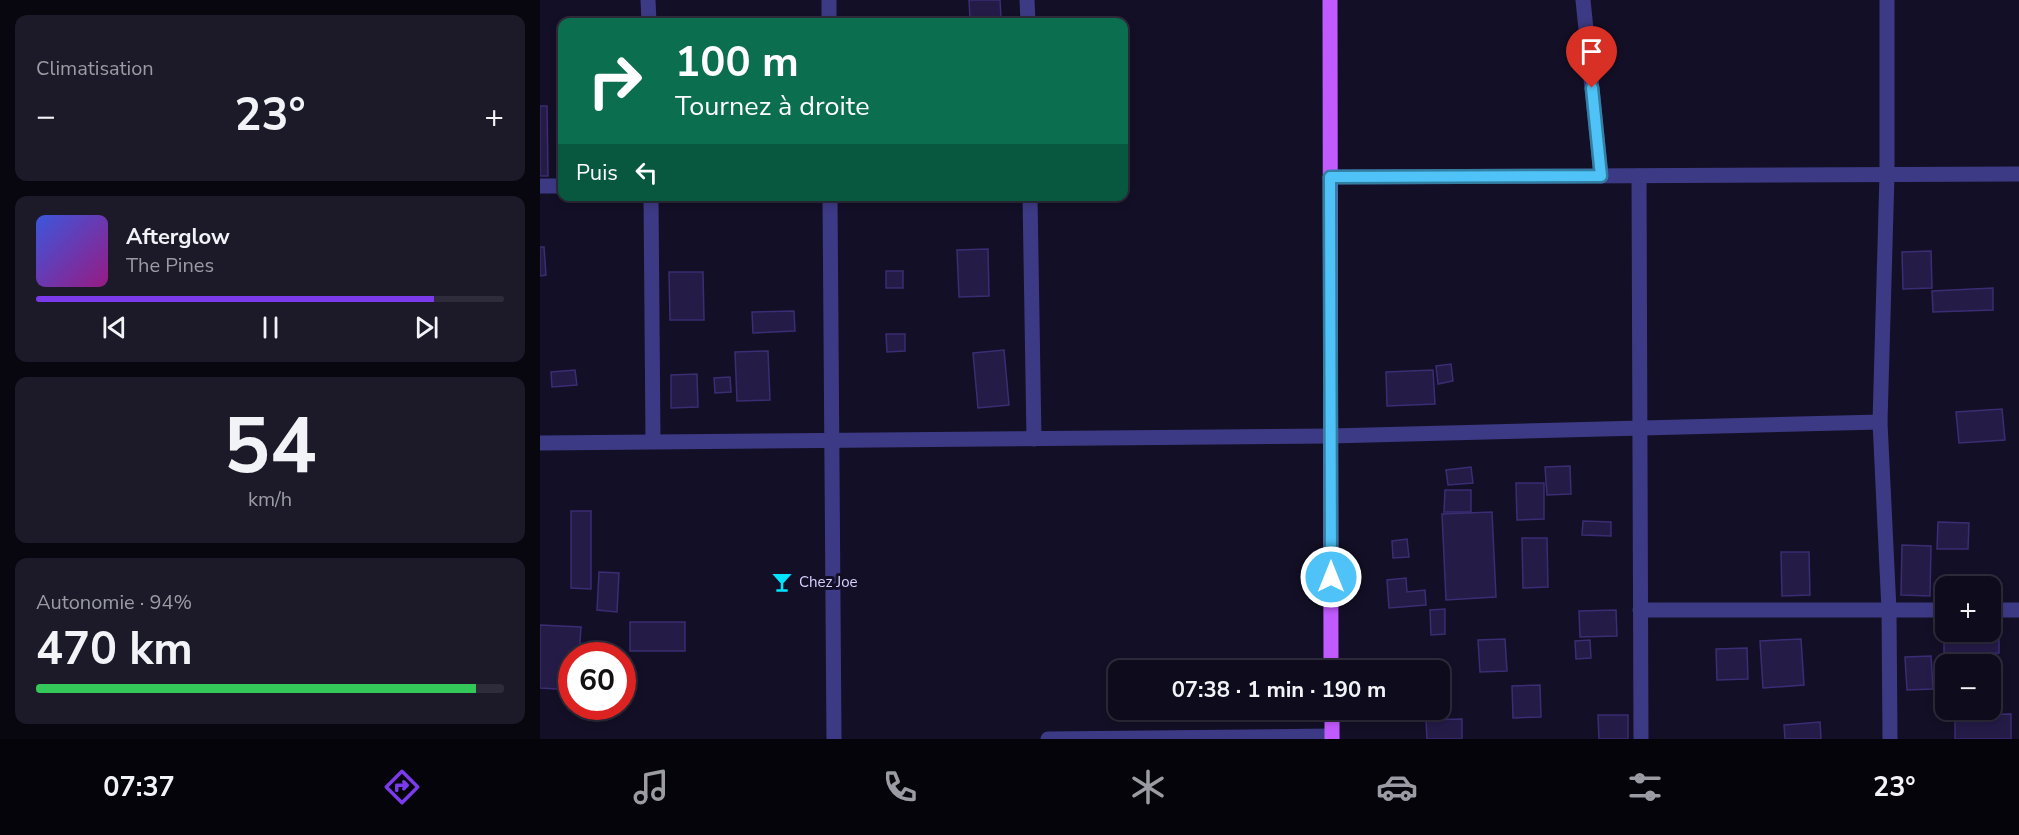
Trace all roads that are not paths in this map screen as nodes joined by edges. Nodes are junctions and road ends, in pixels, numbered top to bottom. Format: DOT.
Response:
graph roads {
  1 [pos="648,0"];
  2 [pos="829,0"];
  3 [pos="1027,0"];
  4 [pos="1330,0"];
  5 [pos="1583,0"];
  6 [pos="1887,0"];
  7 [pos="649,18"];
  8 [pos="829,18"];
  9 [pos="1028,18"];
  10 [pos="2019,174"];
  11 [pos="1887,175"];
  12 [pos="1601,176"];
  13 [pos="1639,176"];
  14 [pos="1330,177"];
  15 [pos="540,186"];
  16 [pos="558,186"];
  17 [pos="651,201"];
  18 [pos="830,201"];
  19 [pos="1030,201"];
  20 [pos="1880,422"];
  21 [pos="1641,427"];
  22 [pos="1331,436"];
  23 [pos="832,439"];
  24 [pos="1034,439"];
  25 [pos="653,441"];
  26 [pos="540,443"];
  27 [pos="1640,610"];
  28 [pos="1889,610"];
  29 [pos="1935,610"];
  30 [pos="2001,610"];
  31 [pos="2019,610"];
  32 [pos="1331,660"];
  33 [pos="1332,720"];
  34 [pos="1332,737"];
  35 [pos="834,739"];
  36 [pos="1048,739"];
  37 [pos="1641,739"];
  38 [pos="1890,739"];
  1 -- 7 [label="street"];
  2 -- 8 [label="street"];
  3 -- 9 [label="street"];
  4 -- 14 [label="main road"];
  5 -- 12 [label="street"];
  6 -- 11 [label="street"];
  10 -- 11 [label="street"];
  11 -- 13 [label="street"];
  11 -- 20 [label="street"];
  12 -- 13 [label="street"];
  12 -- 14 [label="street"];
  13 -- 21 [label="street"];
  14 -- 22 [label="main road"];
  15 -- 16 [label="street"];
  17 -- 25 [label="street"];
  18 -- 23 [label="street"];
  19 -- 24 [label="street"];
  20 -- 21 [label="street"];
  20 -- 28 [label="street"];
  21 -- 22 [label="street"];
  21 -- 27 [label="street"];
  22 -- 24 [label="street"];
  22 -- 32 [label="main road"];
  23 -- 24 [label="street"];
  23 -- 25 [label="street"];
  23 -- 35 [label="street"];
  25 -- 26 [label="street"];
  27 -- 28 [label="street"];
  27 -- 37 [label="street"];
  28 -- 29 [label="street"];
  28 -- 38 [label="street"];
  30 -- 31 [label="street"];
  33 -- 34 [label="main road"];
  34 -- 36 [label="street"];
}
